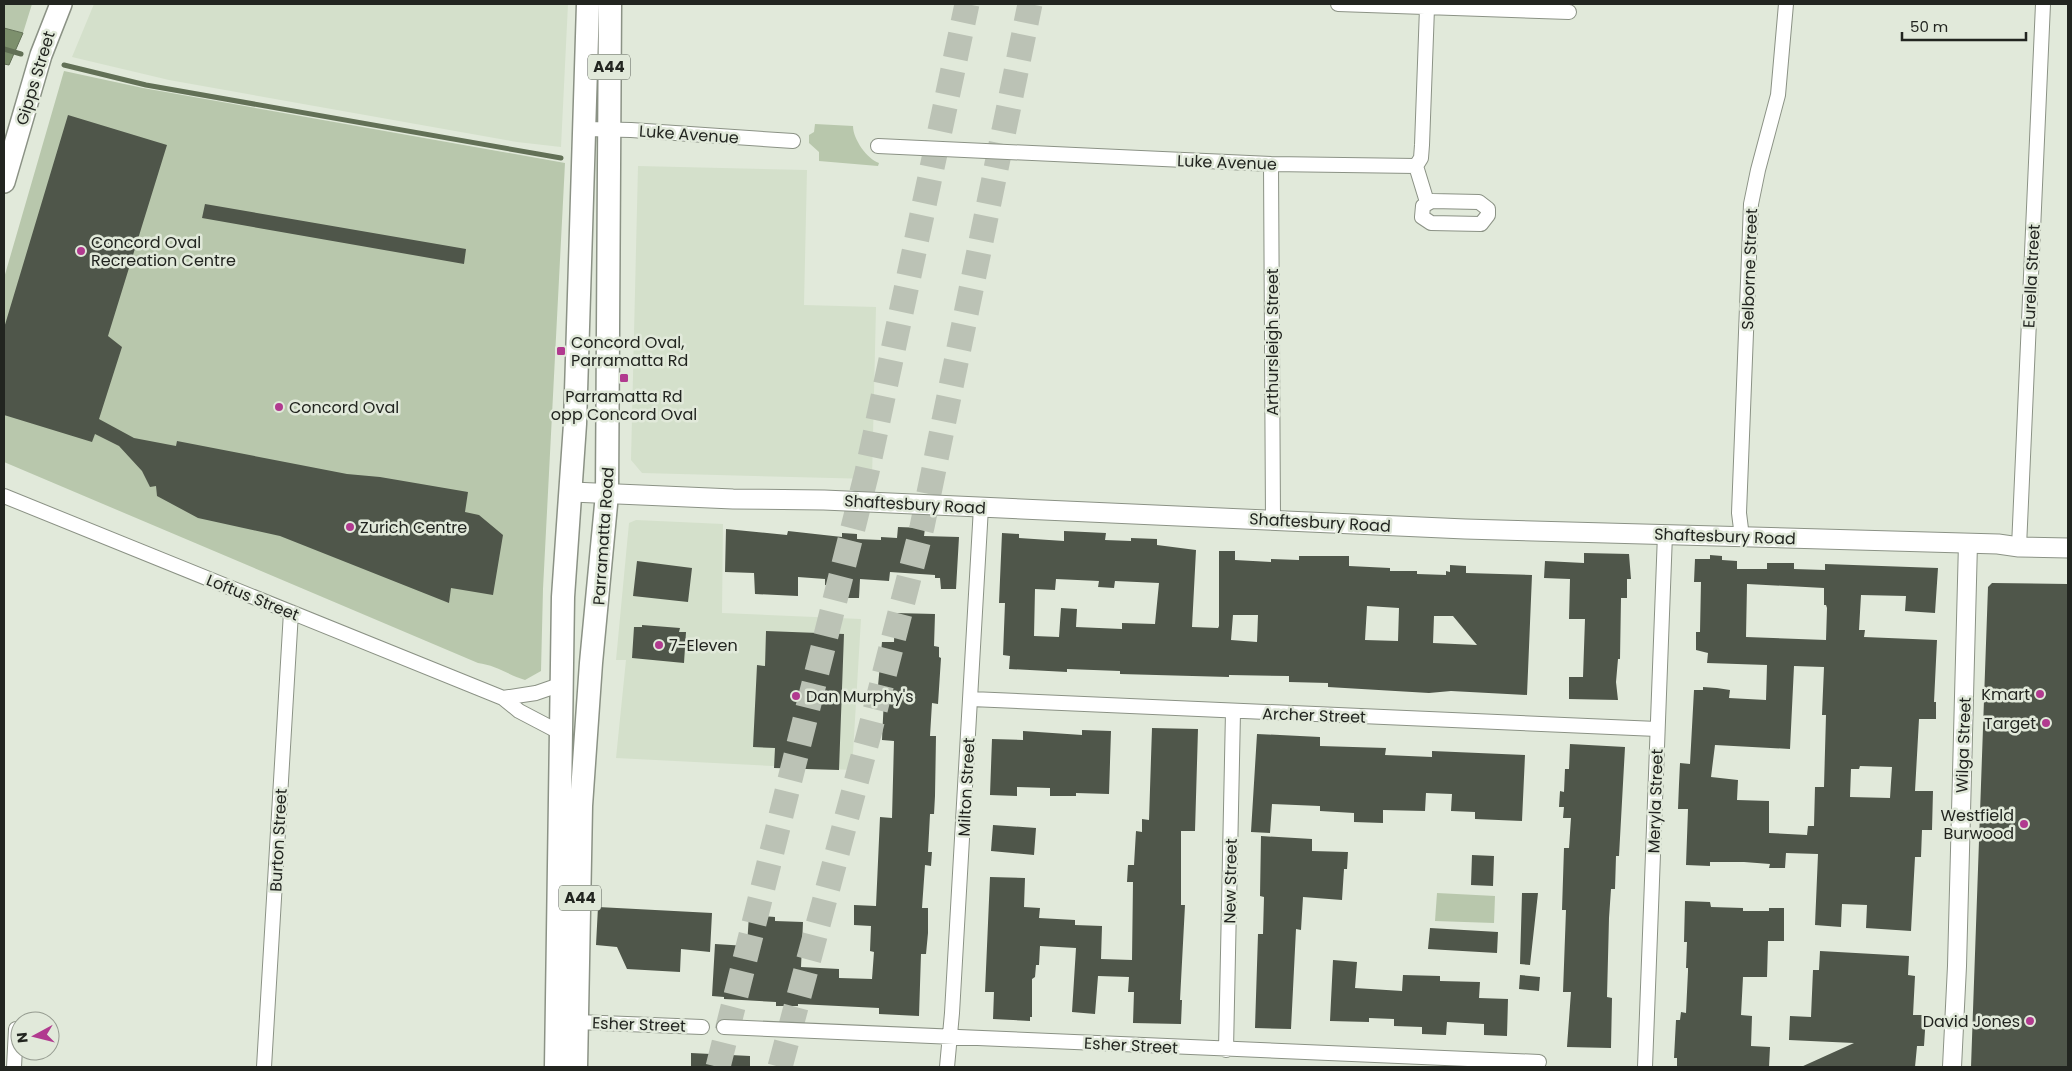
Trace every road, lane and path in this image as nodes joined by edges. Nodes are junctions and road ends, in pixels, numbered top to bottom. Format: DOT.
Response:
graph roads {
  1 [pos="61,4"];
  2 [pos="588,4"];
  3 [pos="610,4"];
  4 [pos="1338,4"];
  5 [pos="1786,4"];
  6 [pos="2043,4"];
  7 [pos="1427,8"];
  8 [pos="1569,12"];
  9 [pos="585,130"];
  10 [pos="609,130"];
  11 [pos="793,141"];
  12 [pos="878,146"];
  13 [pos="1271,164"];
  14 [pos="1416,166"];
  15 [pos="4,182"];
  16 [pos="1427,202"];
  17 [pos="609,274"];
  18 [pos="580,275"];
  19 [pos="572,492"];
  20 [pos="607,494"];
  21 [pos="4,496"];
  22 [pos="981,507"];
  23 [pos="1273,519"];
  24 [pos="1665,534"];
  25 [pos="1742,537"];
  26 [pos="1968,543"];
  27 [pos="2019,547"];
  28 [pos="2068,548"];
  29 [pos="291,612"];
  30 [pos="562,684"];
  31 [pos="502,698"];
  32 [pos="971,699"];
  33 [pos="1233,712"];
  34 [pos="1657,729"];
  35 [pos="561,733"];
  36 [pos="577,1022"];
  37 [pos="702,1027"];
  38 [pos="724,1028"];
  39 [pos="950,1037"];
  40 [pos="1226,1050"];
  41 [pos="1539,1062"];
  42 [pos="264,1067"];
  43 [pos="556,1067"];
  44 [pos="576,1067"];
  45 [pos="948,1067"];
  46 [pos="1645,1067"];
  47 [pos="1952,1067"];
  1 -- 15 [label="main road, Gipps Street"];
  2 -- 9 [label="highway, A44"];
  3 -- 10 [label="highway, Parramatta Road / A44"];
  4 -- 7 [label="street"];
  5 -- 25 [label="street, Selborne Street"];
  6 -- 27 [label="street, Eurella Street"];
  7 -- 8 [label="street"];
  7 -- 14 [label="street"];
  9 -- 10 [label="street, Luke Avenue"];
  9 -- 18 [label="highway, A44"];
  10 -- 11 [label="street, Luke Avenue"];
  10 -- 17 [label="highway, Parramatta Road / A44"];
  12 -- 13 [label="street, Luke Avenue"];
  13 -- 14 [label="street, Luke Avenue"];
  13 -- 23 [label="street, Arthursleigh Street"];
  14 -- 16 [label="street"];
  17 -- 18 [label="highway"];
  17 -- 20 [label="highway, Parramatta Road / A44"];
  18 -- 19 [label="highway, A44"];
  19 -- 20 [label="main road, Shaftesbury Road"];
  19 -- 30 [label="highway, A44"];
  20 -- 22 [label="main road, Shaftesbury Road"];
  20 -- 36 [label="highway, Parramatta Road / A44"];
  21 -- 29 [label="street, Loftus Street"];
  22 -- 23 [label="main road, Shaftesbury Road"];
  22 -- 32 [label="street, Milton Street"];
  23 -- 24 [label="main road, Shaftesbury Road"];
  24 -- 25 [label="main road, Shaftesbury Road"];
  24 -- 34 [label="street, Meryla Street"];
  25 -- 26 [label="main road, Shaftesbury Road"];
  26 -- 27 [label="main road, Shaftesbury Road"];
  26 -- 47 [label="street, Wilga Street"];
  27 -- 28 [label="main road, Shaftesbury Road"];
  29 -- 31 [label="street, Loftus Street"];
  29 -- 42 [label="street, Burton Street"];
  30 -- 31 [label="street"];
  30 -- 35 [label="highway, A44"];
  31 -- 35 [label="street, Loftus Street"];
  32 -- 33 [label="street, Archer Street"];
  32 -- 39 [label="street, Milton Street"];
  33 -- 34 [label="street, Archer Street"];
  33 -- 40 [label="street, New Street"];
  34 -- 46 [label="street, Meryla Street"];
  35 -- 43 [label="highway, A44"];
  36 -- 37 [label="street, Esher Street"];
  36 -- 44 [label="highway, Parramatta Road / A44"];
  38 -- 39 [label="street, Esher Street"];
  39 -- 40 [label="street, Esher Street"];
  39 -- 45 [label="street, Milton Street"];
  40 -- 41 [label="street, Esher Street"];
}
